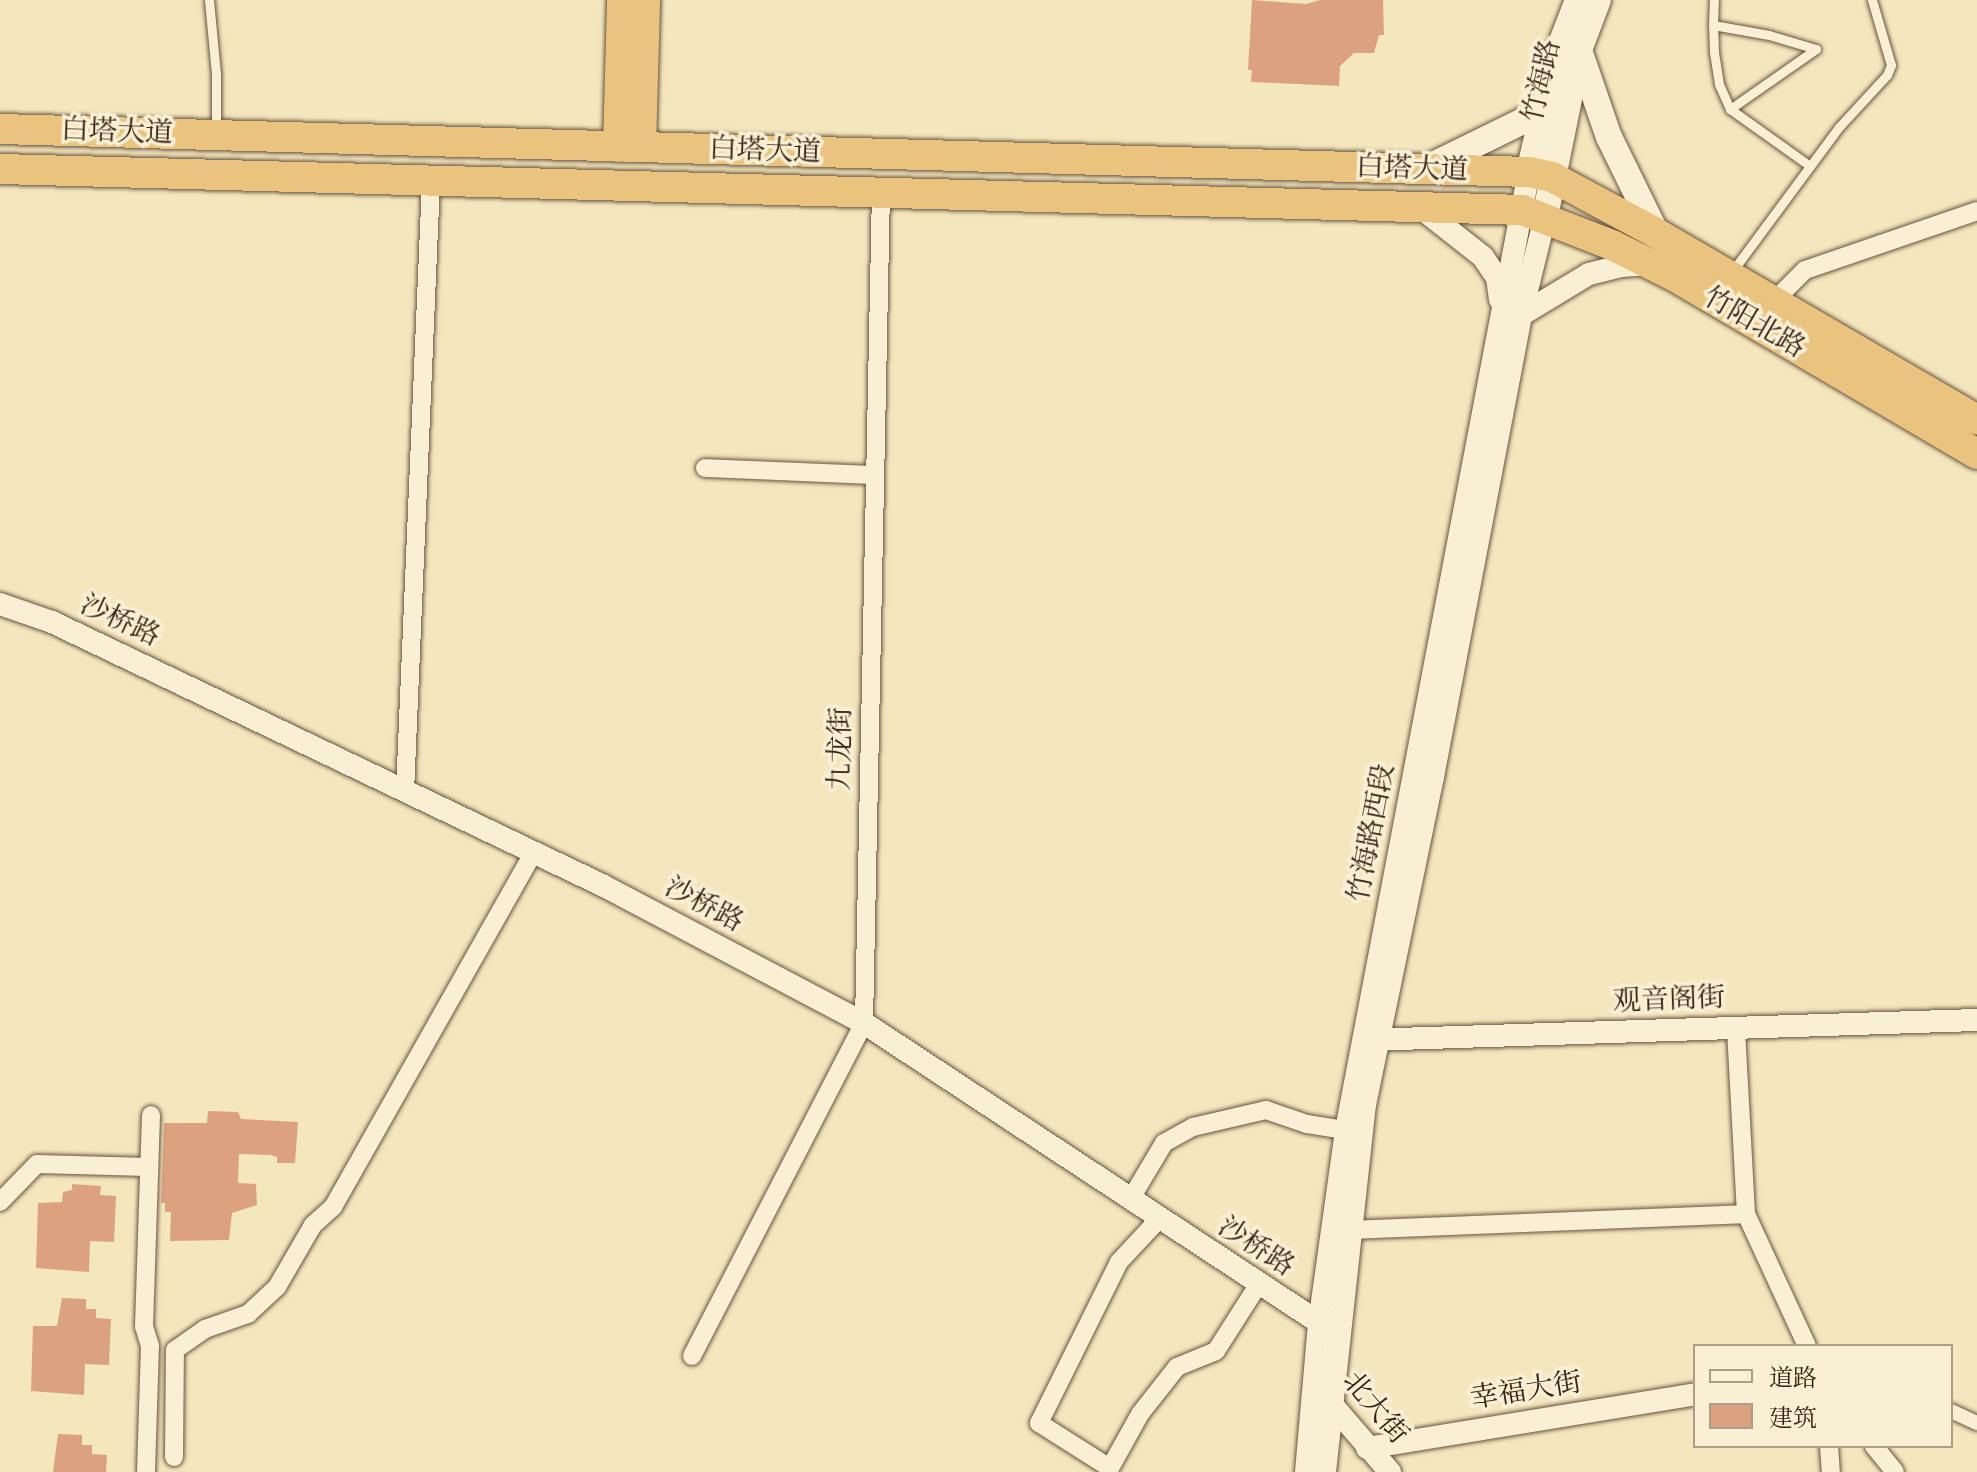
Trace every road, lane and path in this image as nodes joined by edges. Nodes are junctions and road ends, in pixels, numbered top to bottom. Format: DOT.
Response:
graph roads {
  1 [pos="209,0"];
  2 [pos="622,0"];
  3 [pos="645,0"];
  4 [pos="1578,0"];
  5 [pos="1598,0"];
  6 [pos="1714,0"];
  7 [pos="1872,0"];
  8 [pos="1713,25"];
  9 [pos="1579,50"];
  10 [pos="1544,104"];
  11 [pos="1730,109"];
  12 [pos="0,129"];
  13 [pos="216,135"];
  14 [pos="630,147"];
  15 [pos="1810,166"];
  16 [pos="0,169"];
  17 [pos="1425,169"];
  18 [pos="1541,175"];
  19 [pos="431,181"];
  20 [pos="881,193"];
  21 [pos="1421,208"];
  22 [pos="1977,211"];
  23 [pos="1534,214"];
  24 [pos="1656,233"];
  25 [pos="1651,264"];
  26 [pos="1729,276"];
  27 [pos="1774,301"];
  28 [pos="1511,314"];
  29 [pos="1977,420"];
  30 [pos="1977,454"];
  31 [pos="705,468"];
  32 [pos="875,475"];
  33 [pos="0,604"];
  34 [pos="405,792"];
  35 [pos="533,853"];
  36 [pos="1977,1020"];
  37 [pos="864,1023"];
  38 [pos="1736,1028"];
  39 [pos="1372,1040"];
  40 [pos="151,1115"];
  41 [pos="1346,1130"];
  42 [pos="148,1167"];
  43 [pos="1130,1200"];
  44 [pos="0,1202"];
  45 [pos="1746,1214"];
  46 [pos="1159,1219"];
  47 [pos="1352,1230"];
  48 [pos="1258,1285"];
  49 [pos="1328,1329"];
  50 [pos="1806,1344"];
  51 [pos="692,1356"];
  52 [pos="1314,1383"];
  53 [pos="1693,1394"];
  54 [pos="1331,1405"];
  55 [pos="1953,1412"];
  56 [pos="1977,1423"];
  57 [pos="1367,1448"];
  58 [pos="1829,1448"];
  59 [pos="1876,1448"];
  60 [pos="174,1457"];
  61 [pos="146,1472"];
  62 [pos="1306,1472"];
  63 [pos="1325,1472"];
  64 [pos="1390,1472"];
  65 [pos="1831,1472"];
  66 [pos="1895,1472"];
  1 -- 13 [label="lane"];
  2 -- 14 [label="highway"];
  3 -- 14 [label="highway"];
  4 -- 10 [label="main road, 竹海路"];
  5 -- 9 [label="main road, 竹海路"];
  6 -- 8 [label="lane"];
  7 -- 15 [label="lane"];
  8 -- 11 [label="lane"];
  8 -- 11 [label="lane"];
  9 -- 18 [label="main road, 竹海路"];
  9 -- 24 [label="main road"];
  10 -- 17 [label="main road"];
  10 -- 18 [label="main road, 竹海路"];
  11 -- 15 [label="lane"];
  12 -- 13 [label="highway, 白塔大道"];
  13 -- 14 [label="highway, 白塔大道"];
  14 -- 17 [label="highway, 白塔大道"];
  15 -- 26 [label="lane"];
  16 -- 19 [label="highway, 白塔大道"];
  17 -- 18 [label="highway, 白塔大道"];
  18 -- 23 [label="main road"];
  18 -- 24 [label="highway, 竹阳北路"];
  19 -- 20 [label="highway, 白塔大道"];
  19 -- 34 [label="street"];
  20 -- 21 [label="highway, 白塔大道"];
  20 -- 32 [label="street, 九龙街"];
  21 -- 23 [label="highway, 白塔大道"];
  21 -- 28 [label="street"];
  22 -- 27 [label="street"];
  23 -- 25 [label="highway, 竹阳北路"];
  23 -- 28 [label="street, 竹海路西段"];
  24 -- 26 [label="highway, 竹阳北路"];
  25 -- 28 [label="street"];
  25 -- 30 [label="highway, 竹阳北路"];
  26 -- 27 [label="highway, 竹阳北路"];
  27 -- 29 [label="highway, 竹阳北路"];
  28 -- 39 [label="street, 竹海路西段"];
  31 -- 32 [label="street"];
  32 -- 37 [label="street, 九龙街"];
  33 -- 34 [label="street, 沙桥路"];
  34 -- 35 [label="street, 沙桥路"];
  35 -- 37 [label="street, 沙桥路"];
  35 -- 60 [label="street"];
  36 -- 38 [label="street, 观音阁街"];
  37 -- 43 [label="street, 沙桥路"];
  37 -- 51 [label="street"];
  38 -- 39 [label="street, 观音阁街"];
  38 -- 45 [label="street"];
  39 -- 41 [label="street, 竹海路西段"];
  39 -- 47 [label="street, 竹海路西段"];
  40 -- 42 [label="street"];
  41 -- 43 [label="street"];
  41 -- 49 [label="street, 竹海路西段"];
  42 -- 44 [label="street"];
  42 -- 61 [label="street"];
  43 -- 46 [label="street, 沙桥路"];
  45 -- 47 [label="street"];
  45 -- 50 [label="street"];
  46 -- 48 [label="street, 沙桥路"];
  46 -- 48 [label="street"];
  47 -- 49 [label="street, 竹海路西段"];
  48 -- 49 [label="street, 沙桥路"];
  49 -- 52 [label="street, 竹海路西段"];
  49 -- 54 [label="street, 竹海路西段"];
  52 -- 54 [label="street, 北大街"];
  52 -- 62 [label="street, 竹海路西段"];
  53 -- 57 [label="street, 幸福大街"];
  54 -- 57 [label="street, 北大街"];
  54 -- 63 [label="street, 竹海路西段"];
  55 -- 56 [label="street"];
  57 -- 64 [label="street, 北大街"];
  58 -- 65 [label="street"];
  59 -- 66 [label="street"];
}
